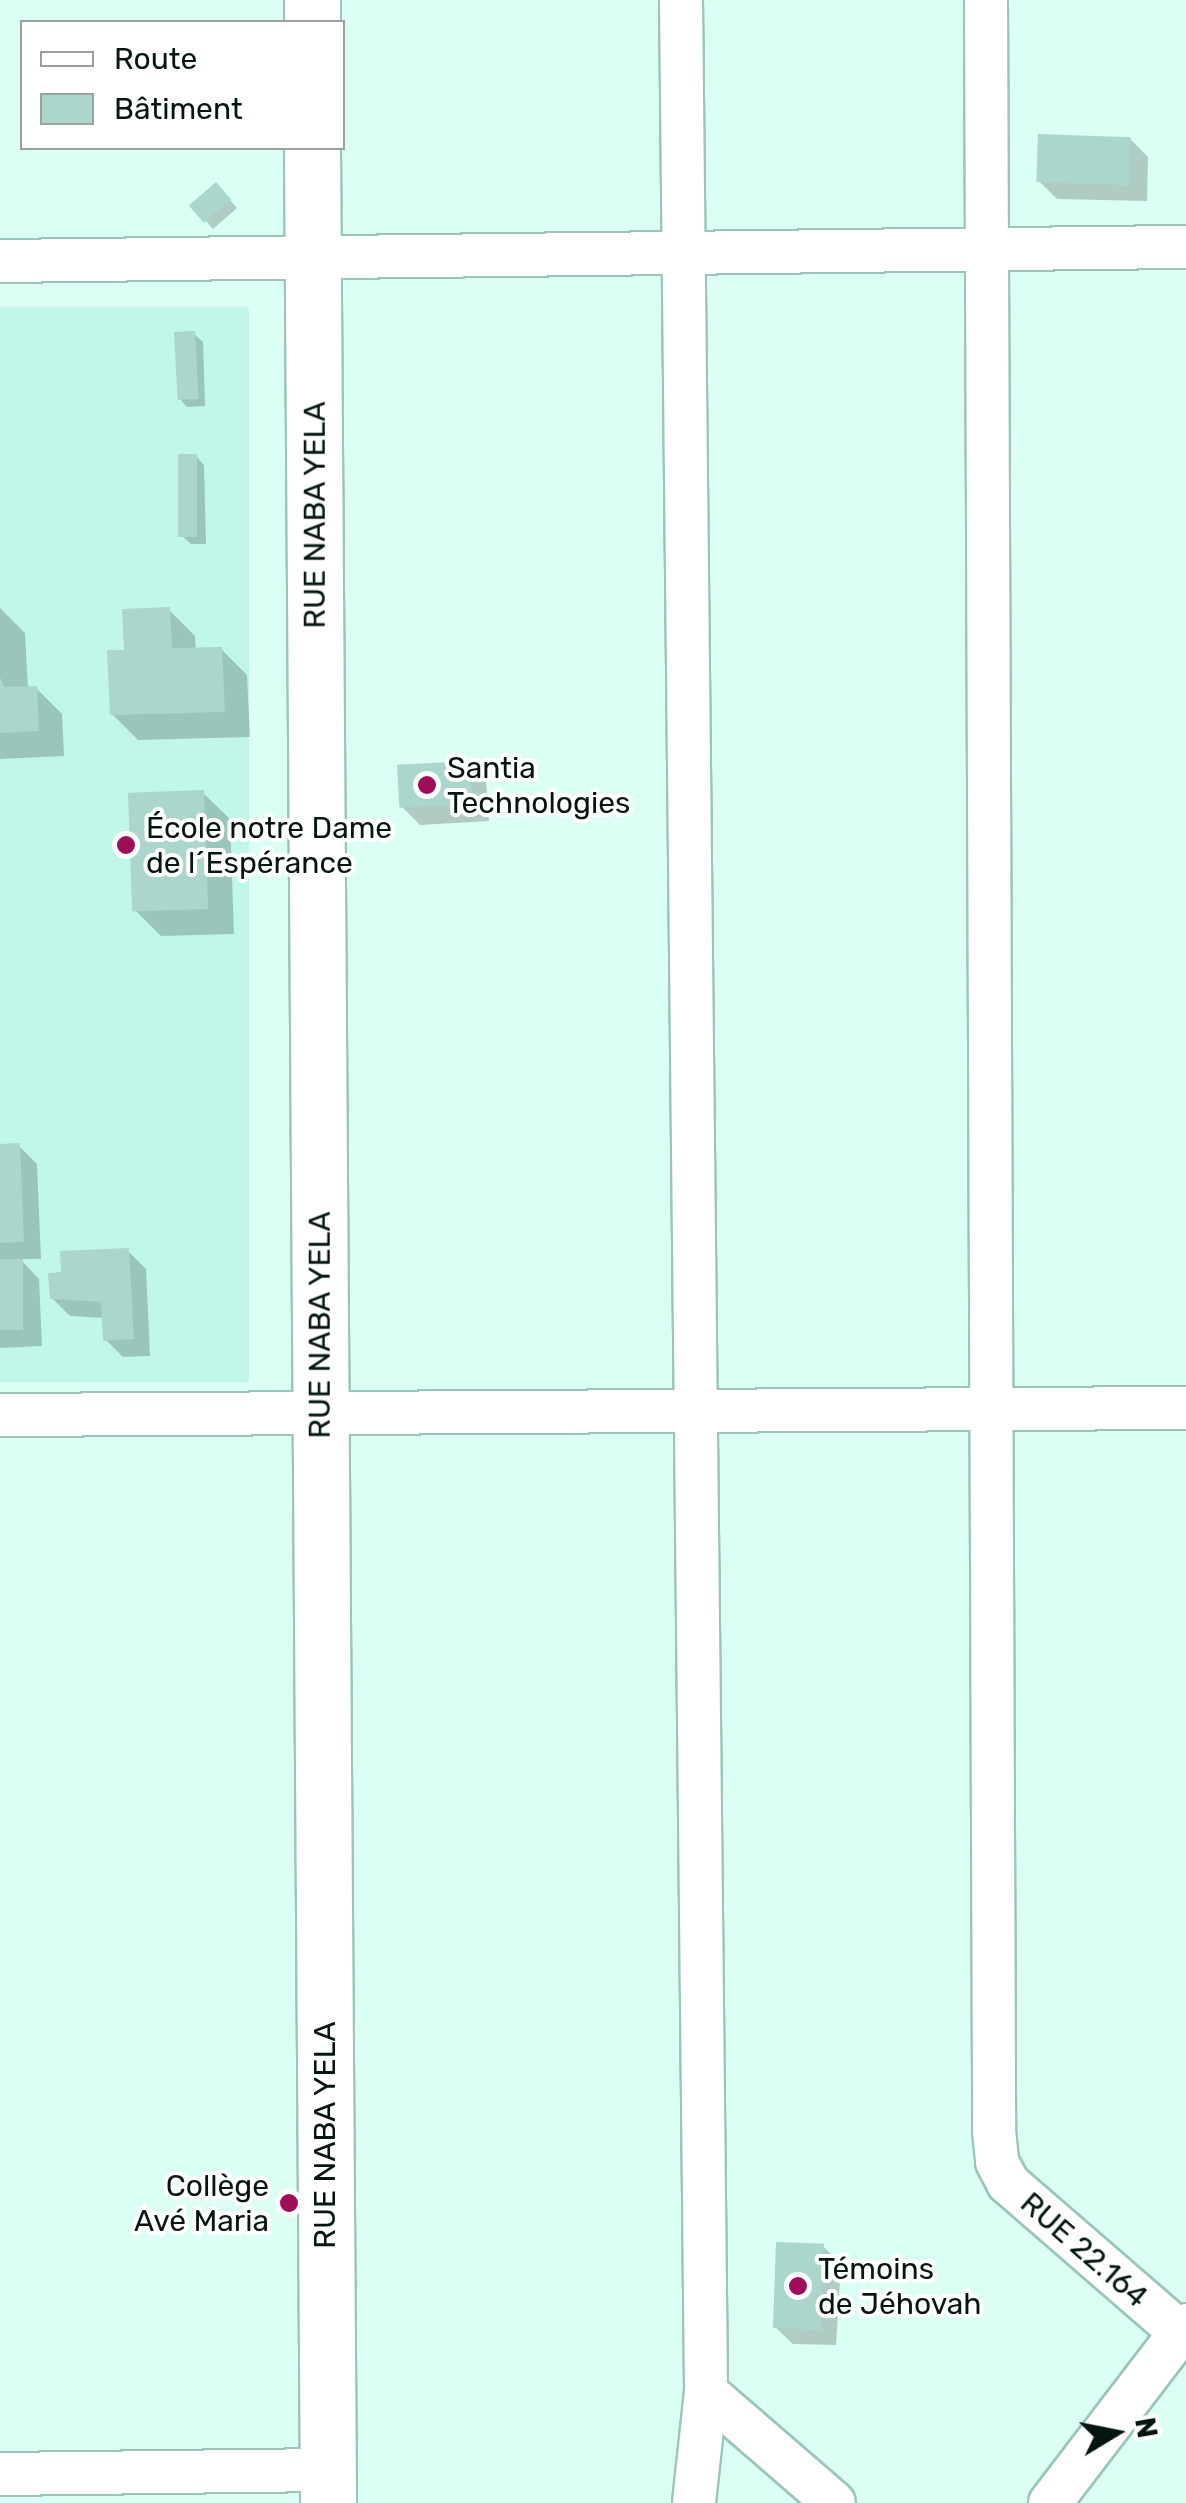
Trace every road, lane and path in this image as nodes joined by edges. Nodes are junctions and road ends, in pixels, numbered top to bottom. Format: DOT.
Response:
graph roads {
  1 [pos="682,0"];
  2 [pos="986,0"];
  3 [pos="312,150"];
  4 [pos="1186,248"];
  5 [pos="988,250"];
  6 [pos="683,253"];
  7 [pos="313,257"];
  8 [pos="0,261"];
  9 [pos="996,1408"];
  10 [pos="1186,1408"];
  11 [pos="694,1411"];
  12 [pos="320,1413"];
  13 [pos="0,1415"];
  14 [pos="1183,2329"];
  15 [pos="706,2392"];
  16 [pos="0,2474"];
  17 [pos="328,2486"];
  18 [pos="1069,2496"];
  19 [pos="694,2503"];
  20 [pos="834,2503"];
  1 -- 6 [label="street"];
  2 -- 5 [label="street"];
  3 -- 7 [label="street, RUE NABA YELA"];
  4 -- 5 [label="street"];
  5 -- 6 [label="street"];
  5 -- 9 [label="street"];
  6 -- 7 [label="street"];
  6 -- 11 [label="street"];
  7 -- 8 [label="street"];
  7 -- 12 [label="street, RUE NABA YELA"];
  9 -- 10 [label="street"];
  9 -- 11 [label="street"];
  9 -- 14 [label="street, RUE 22.164"];
  11 -- 12 [label="street"];
  11 -- 15 [label="street"];
  12 -- 13 [label="street"];
  12 -- 17 [label="street, RUE NABA YELA"];
  14 -- 18 [label="street"];
  15 -- 19 [label="street"];
  15 -- 20 [label="street"];
  16 -- 17 [label="street"];
}
